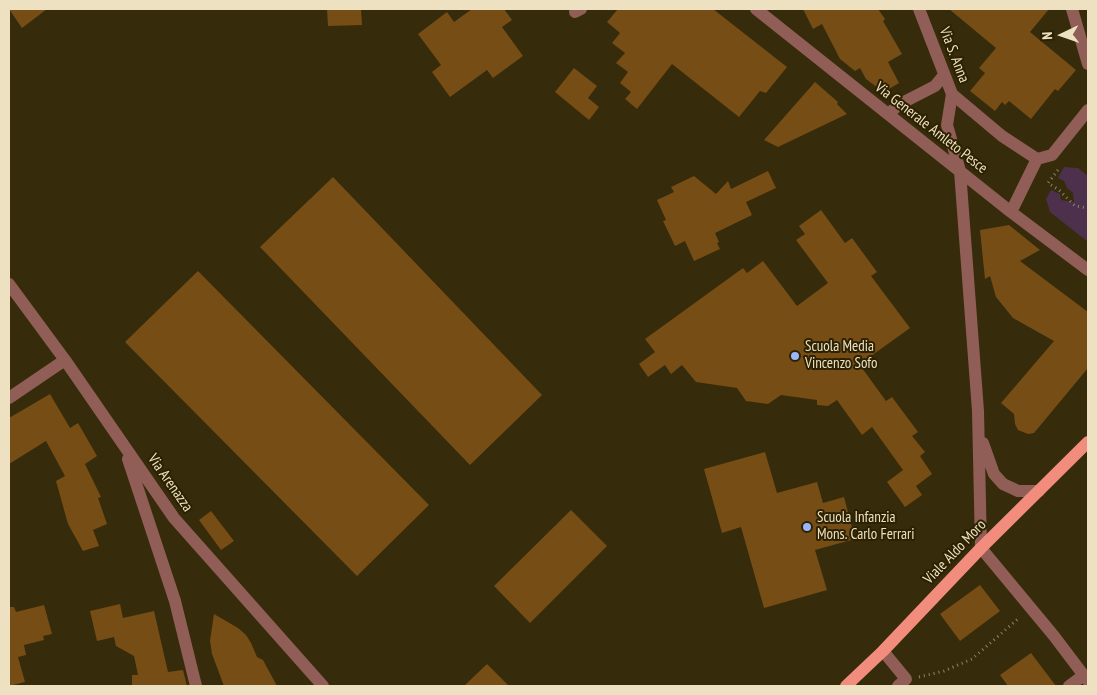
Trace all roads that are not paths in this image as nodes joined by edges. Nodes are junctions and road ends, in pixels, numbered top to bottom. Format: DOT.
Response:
graph roads {
  1 [pos="756,9"];
  2 [pos="919,9"];
  3 [pos="1072,9"];
  4 [pos="1088,64"];
  5 [pos="944,75"];
  6 [pos="952,94"];
  7 [pos="1088,110"];
  8 [pos="888,114"];
  9 [pos="1037,159"];
  10 [pos="960,171"];
  11 [pos="1011,212"];
  12 [pos="1088,270"];
  13 [pos="9,284"];
  14 [pos="66,360"];
  15 [pos="9,398"];
  16 [pos="978,411"];
  17 [pos="1088,442"];
  18 [pos="124,445"];
  19 [pos="1039,491"];
  20 [pos="981,548"];
  21 [pos="882,651"];
  22 [pos="1086,678"];
  23 [pos="902,683"];
  24 [pos="196,686"];
  25 [pos="323,686"];
  26 [pos="846,686"];
  27 [pos="1069,686"];
  1 -- 8 [label="street, Via Generale Amleto Pesce"];
  2 -- 5 [label="street, Via S. Anna"];
  3 -- 4 [label="street"];
  5 -- 6 [label="street, Via S. Anna"];
  5 -- 8 [label="street"];
  6 -- 9 [label="street"];
  6 -- 10 [label="street, Via S. Anna"];
  7 -- 9 [label="street"];
  8 -- 10 [label="street, Via Generale Amleto Pesce"];
  9 -- 11 [label="street"];
  10 -- 11 [label="street, Via Generale Amleto Pesce"];
  10 -- 16 [label="street, Via S. Anna"];
  11 -- 12 [label="street, Via Generale Amleto Pesce"];
  13 -- 14 [label="street, Via Arenazza"];
  14 -- 15 [label="street"];
  14 -- 18 [label="street, Via Arenazza"];
  16 -- 19 [label="street"];
  16 -- 20 [label="street"];
  17 -- 19 [label="main road, Viale Aldo Moro"];
  18 -- 24 [label="street"];
  18 -- 25 [label="street, Via Arenazza"];
  19 -- 20 [label="main road, Viale Aldo Moro"];
  20 -- 21 [label="main road, Viale Aldo Moro"];
  20 -- 22 [label="street"];
  21 -- 23 [label="street"];
  21 -- 26 [label="main road, Viale Aldo Moro"];
  22 -- 27 [label="street"];
}
